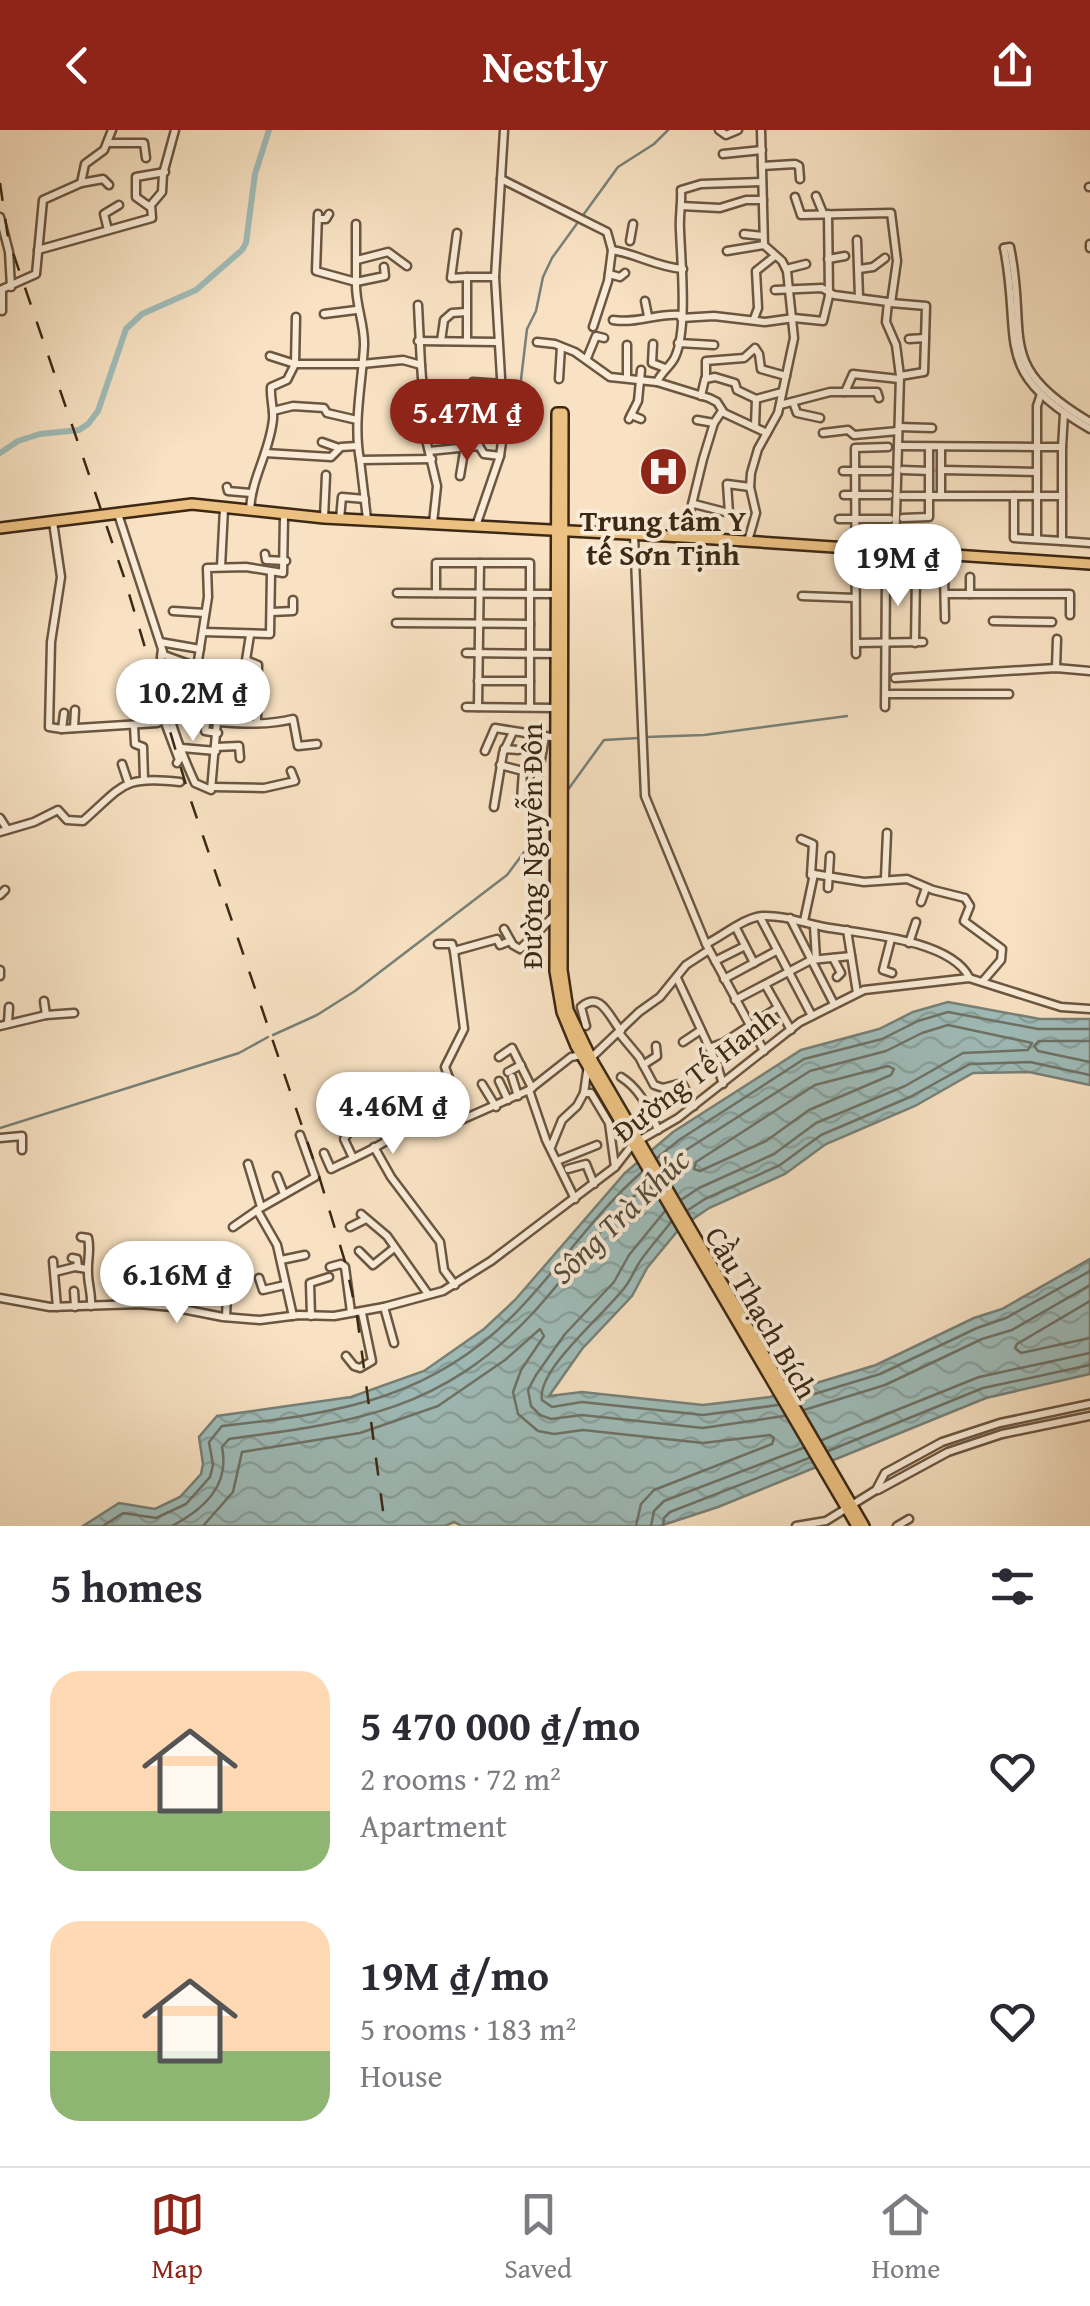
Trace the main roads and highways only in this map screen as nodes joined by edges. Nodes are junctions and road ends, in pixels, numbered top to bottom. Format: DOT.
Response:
graph roads {
  1 [pos="0,528"];
  2 [pos="560,531"];
  3 [pos="1090,564"];
  4 [pos="559,834"];
  5 [pos="588,1060"];
  6 [pos="636,1142"];
  7 [pos="860,1526"];
  1 -- 2 [label="main road"];
  2 -- 2 [label="main road"];
  2 -- 3 [label="main road"];
  2 -- 4 [label="main road, Đường Nguyễn Đôn"];
  4 -- 5 [label="main road, Đường Nguyễn Đôn"];
  4 -- 5 [label="main road, Đường Nguyễn Đôn"];
  5 -- 6 [label="main road, Đường Nguyễn Đôn"];
  6 -- 7 [label="main road, Cầu Thạch Bích"];
}
